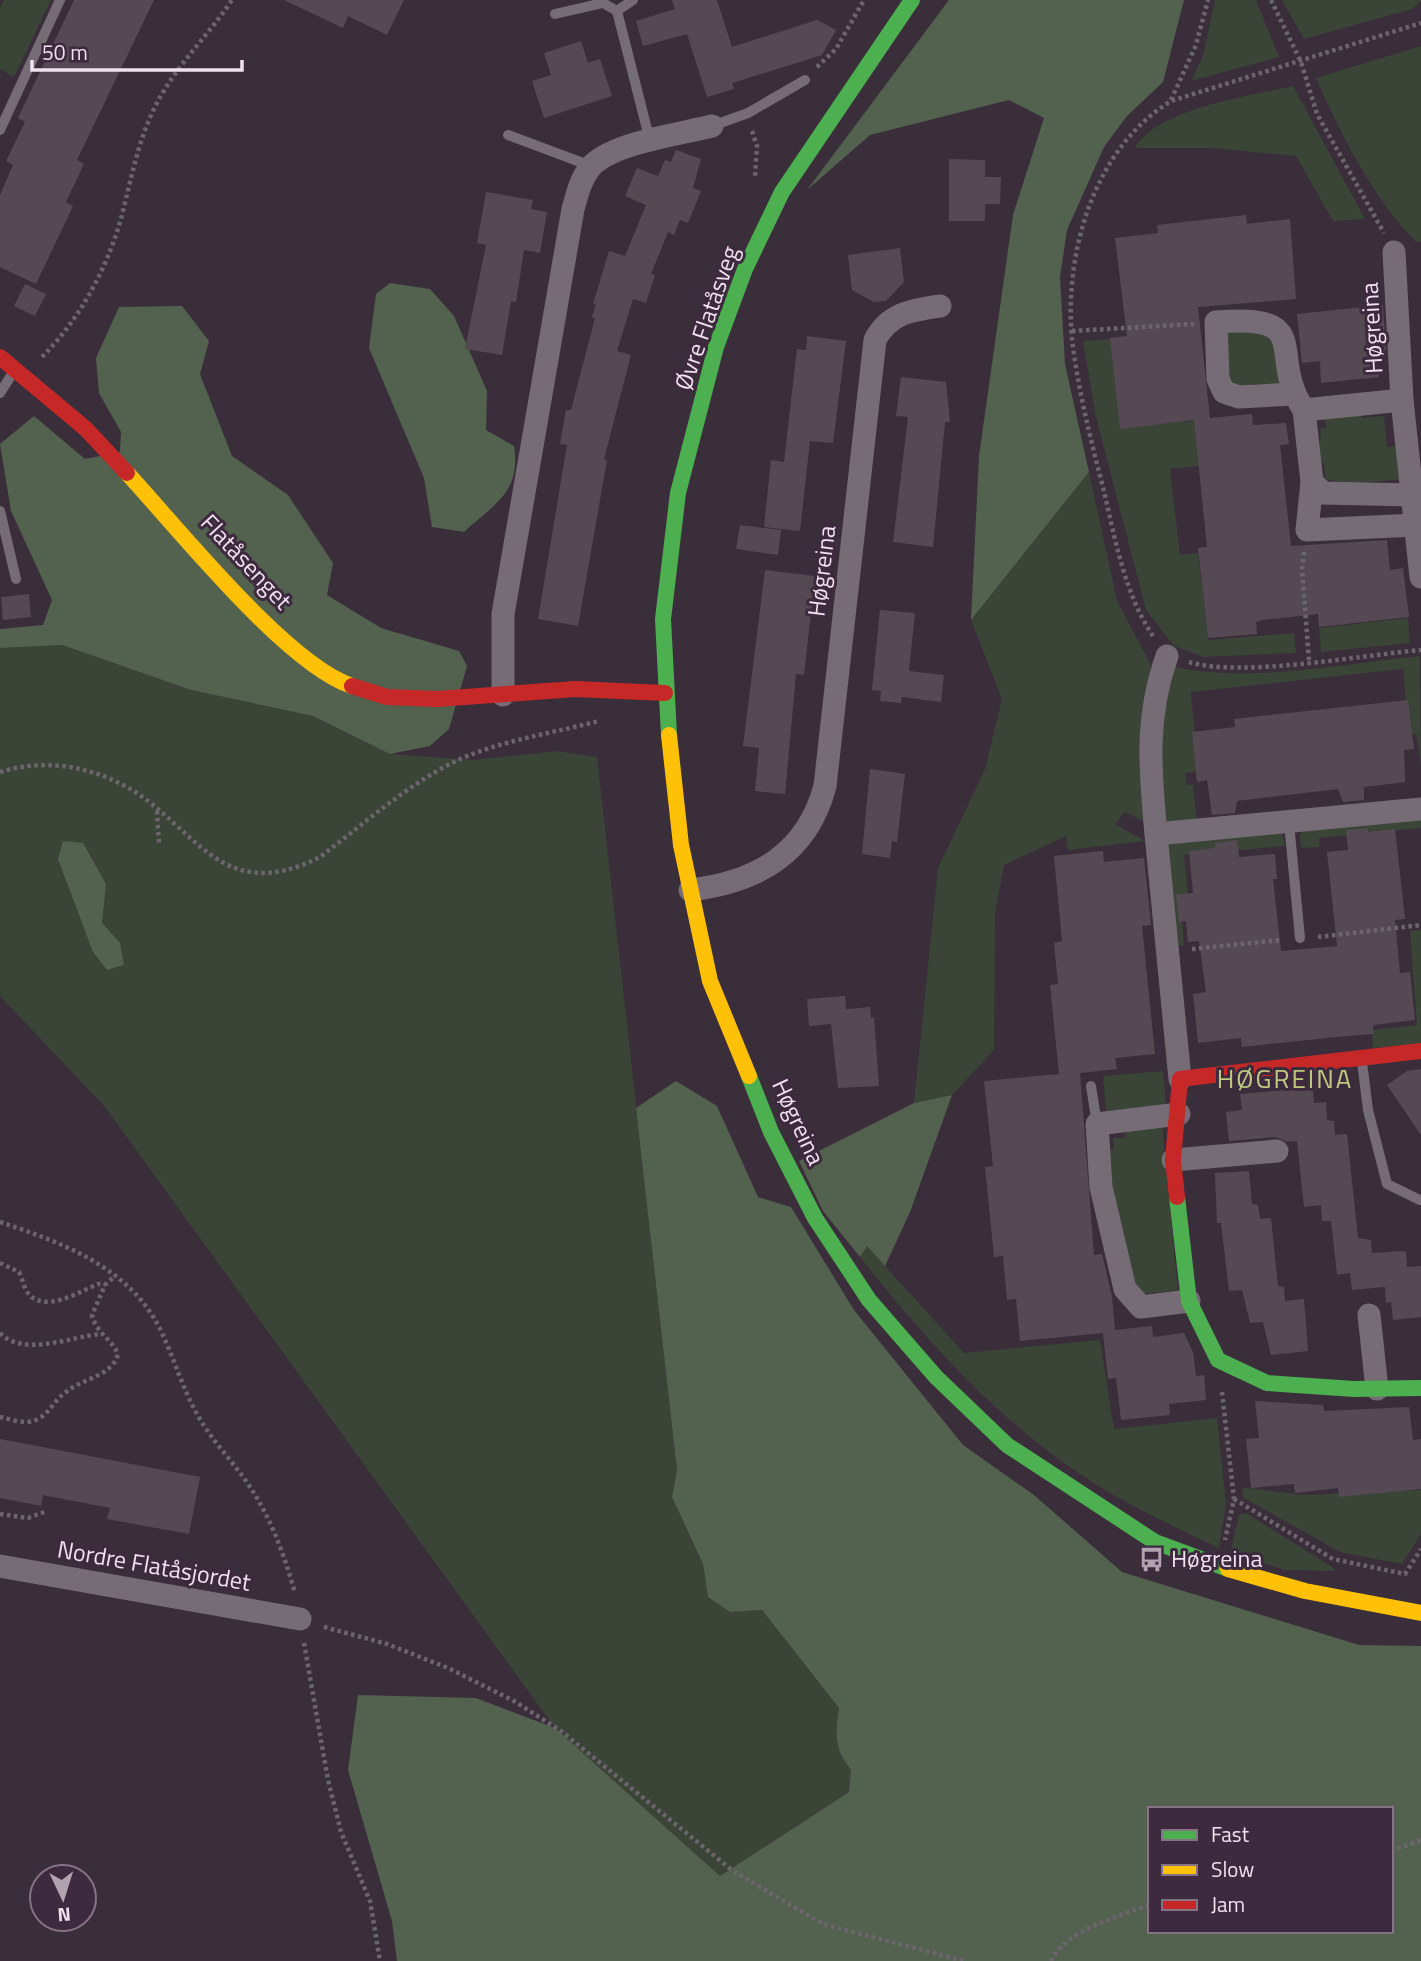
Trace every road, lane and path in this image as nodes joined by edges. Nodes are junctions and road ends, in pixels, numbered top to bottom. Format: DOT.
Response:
graph roads {
  1 [pos="60,0"];
  2 [pos="232,0"];
  3 [pos="633,0"];
  4 [pos="864,0"];
  5 [pos="912,0"];
  6 [pos="1208,0"];
  7 [pos="1270,0"];
  8 [pos="617,11"];
  9 [pos="555,14"];
  10 [pos="804,80"];
  11 [pos="1171,101"];
  12 [pos="712,126"];
  13 [pos="0,130"];
  14 [pos="508,135"];
  15 [pos="650,141"];
  16 [pos="591,166"];
  17 [pos="1394,252"];
  18 [pos="940,306"];
  19 [pos="1216,323"];
  20 [pos="1072,331"];
  21 [pos="0,357"];
  22 [pos="20,372"];
  23 [pos="0,393"];
  24 [pos="1402,400"];
  25 [pos="1299,402"];
  26 [pos="1312,482"];
  27 [pos="1412,495"];
  28 [pos="0,511"];
  29 [pos="1417,525"];
  30 [pos="1307,530"];
  31 [pos="1421,577"];
  32 [pos="16,579"];
  33 [pos="1167,656"];
  34 [pos="1309,661"];
  35 [pos="665,693"];
  36 [pos="503,695"];
  37 [pos="606,720"];
  38 [pos="0,772"];
  39 [pos="1421,809"];
  40 [pos="157,810"];
  41 [pos="1289,823"];
  42 [pos="1156,834"];
  43 [pos="159,844"];
  44 [pos="690,890"];
  45 [pos="1300,938"];
  46 [pos="1421,1051"];
  47 [pos="1361,1056"];
  48 [pos="1181,1079"];
  49 [pos="1091,1086"];
  50 [pos="1179,1114"];
  51 [pos="1097,1124"];
  52 [pos="1278,1151"];
  53 [pos="1173,1160"];
  54 [pos="1420,1199"];
  55 [pos="0,1222"];
  56 [pos="0,1263"];
  57 [pos="115,1276"];
  58 [pos="105,1285"];
  59 [pos="1189,1301"];
  60 [pos="1369,1315"];
  61 [pos="0,1333"];
  62 [pos="100,1334"];
  63 [pos="1219,1360"];
  64 [pos="1421,1388"];
  65 [pos="1377,1389"];
  66 [pos="0,1418"];
  67 [pos="1234,1499"];
  68 [pos="47,1511"];
  69 [pos="0,1514"];
  70 [pos="1421,1549"];
  71 [pos="0,1566"];
  72 [pos="1220,1567"];
  73 [pos="1421,1613"];
  74 [pos="300,1619"];
  75 [pos="1421,1840"];
  76 [pos="1393,1850"];
  77 [pos="1148,1905"];
  78 [pos="380,1961"];
  79 [pos="964,1961"];
  80 [pos="1051,1961"];
  1 -- 13 [label="lane"];
  2 -- 22 [label="path"];
  3 -- 8 [label="lane"];
  4 -- 10 [label="path"];
  5 -- 35 [label="street, Øvre Flatåsveg"];
  6 -- 11 [label="path"];
  7 -- 17 [label="path"];
  8 -- 9 [label="lane"];
  8 -- 15 [label="lane"];
  10 -- 12 [label="lane"];
  12 -- 15 [label="street"];
  14 -- 16 [label="lane"];
  15 -- 16 [label="street"];
  16 -- 36 [label="street"];
  17 -- 24 [label="street, Høgreina"];
  18 -- 44 [label="street, Høgreina"];
  19 -- 20 [label="path"];
  19 -- 25 [label="street"];
  19 -- 25 [label="street, Høgreina"];
  21 -- 22 [label="street, Flatåsenget"];
  22 -- 23 [label="lane"];
  22 -- 36 [label="street, Flatåsenget"];
  24 -- 25 [label="street, Høgreina"];
  24 -- 27 [label="street, Høgreina"];
  25 -- 26 [label="street"];
  26 -- 27 [label="street"];
  26 -- 30 [label="street"];
  27 -- 29 [label="street, Høgreina"];
  28 -- 32 [label="lane"];
  29 -- 30 [label="street"];
  29 -- 31 [label="street, Høgreina"];
  30 -- 34 [label="path"];
  33 -- 42 [label="street"];
  35 -- 36 [label="street, Flatåsenget"];
  35 -- 44 [label="street, Høgreina"];
  37 -- 40 [label="path"];
  38 -- 40 [label="path"];
  39 -- 41 [label="street"];
  40 -- 43 [label="path"];
  41 -- 42 [label="street"];
  41 -- 45 [label="lane"];
  42 -- 48 [label="street"];
  44 -- 72 [label="street, Høgreina"];
  46 -- 47 [label="street"];
  47 -- 48 [label="street"];
  47 -- 54 [label="lane"];
  48 -- 50 [label="street"];
  49 -- 51 [label="lane"];
  50 -- 51 [label="street"];
  50 -- 53 [label="street"];
  51 -- 59 [label="street"];
  52 -- 53 [label="street"];
  53 -- 59 [label="street"];
  55 -- 57 [label="path"];
  56 -- 58 [label="path"];
  57 -- 58 [label="path"];
  57 -- 74 [label="path"];
  58 -- 62 [label="path"];
  59 -- 63 [label="street"];
  60 -- 65 [label="street"];
  61 -- 62 [label="path"];
  62 -- 66 [label="path"];
  63 -- 65 [label="street"];
  63 -- 67 [label="path"];
  64 -- 65 [label="street"];
  67 -- 70 [label="path"];
  67 -- 72 [label="path"];
  68 -- 69 [label="path"];
  71 -- 74 [label="street, Nordre Flatåsjordet"];
  72 -- 73 [label="street, Høgreina"];
  74 -- 78 [label="path"];
  74 -- 79 [label="path"];
  75 -- 76 [label="path"];
  77 -- 80 [label="path"];
}
